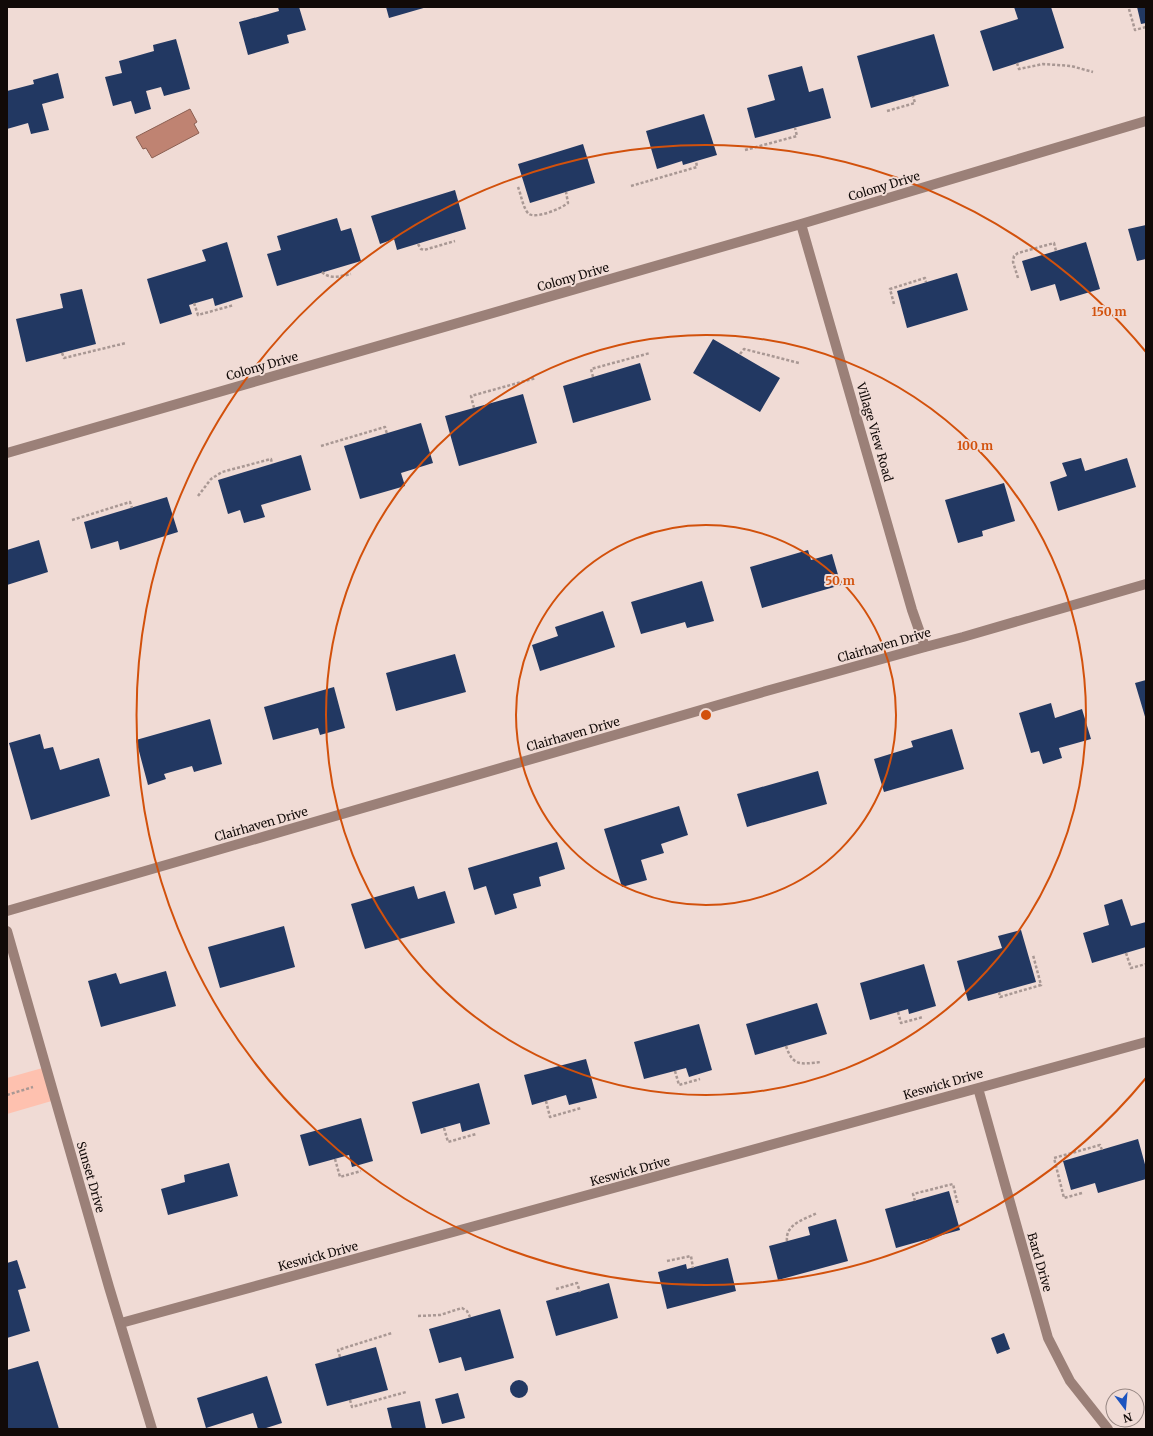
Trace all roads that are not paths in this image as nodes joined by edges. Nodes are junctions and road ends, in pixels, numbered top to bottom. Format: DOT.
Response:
graph roads {
  1 [pos="1146,122"];
  2 [pos="801,224"];
  3 [pos="7,454"];
  4 [pos="1146,584"];
  5 [pos="925,647"];
  6 [pos="7,911"];
  7 [pos="7,931"];
  8 [pos="1146,1042"];
  9 [pos="978,1088"];
  10 [pos="121,1323"];
  11 [pos="152,1429"];
  12 [pos="1108,1429"];
  1 -- 2 [label="street, Colony Drive"];
  2 -- 3 [label="street, Colony Drive"];
  2 -- 5 [label="street, Village View Road"];
  4 -- 5 [label="street, Clairhaven Drive"];
  5 -- 6 [label="street, Clairhaven Drive"];
  7 -- 10 [label="street, Sunset Drive"];
  8 -- 9 [label="street, Keswick Drive"];
  9 -- 10 [label="street, Keswick Drive"];
  9 -- 12 [label="street, Bard Drive"];
  10 -- 11 [label="street, Sunset Drive"];
}
